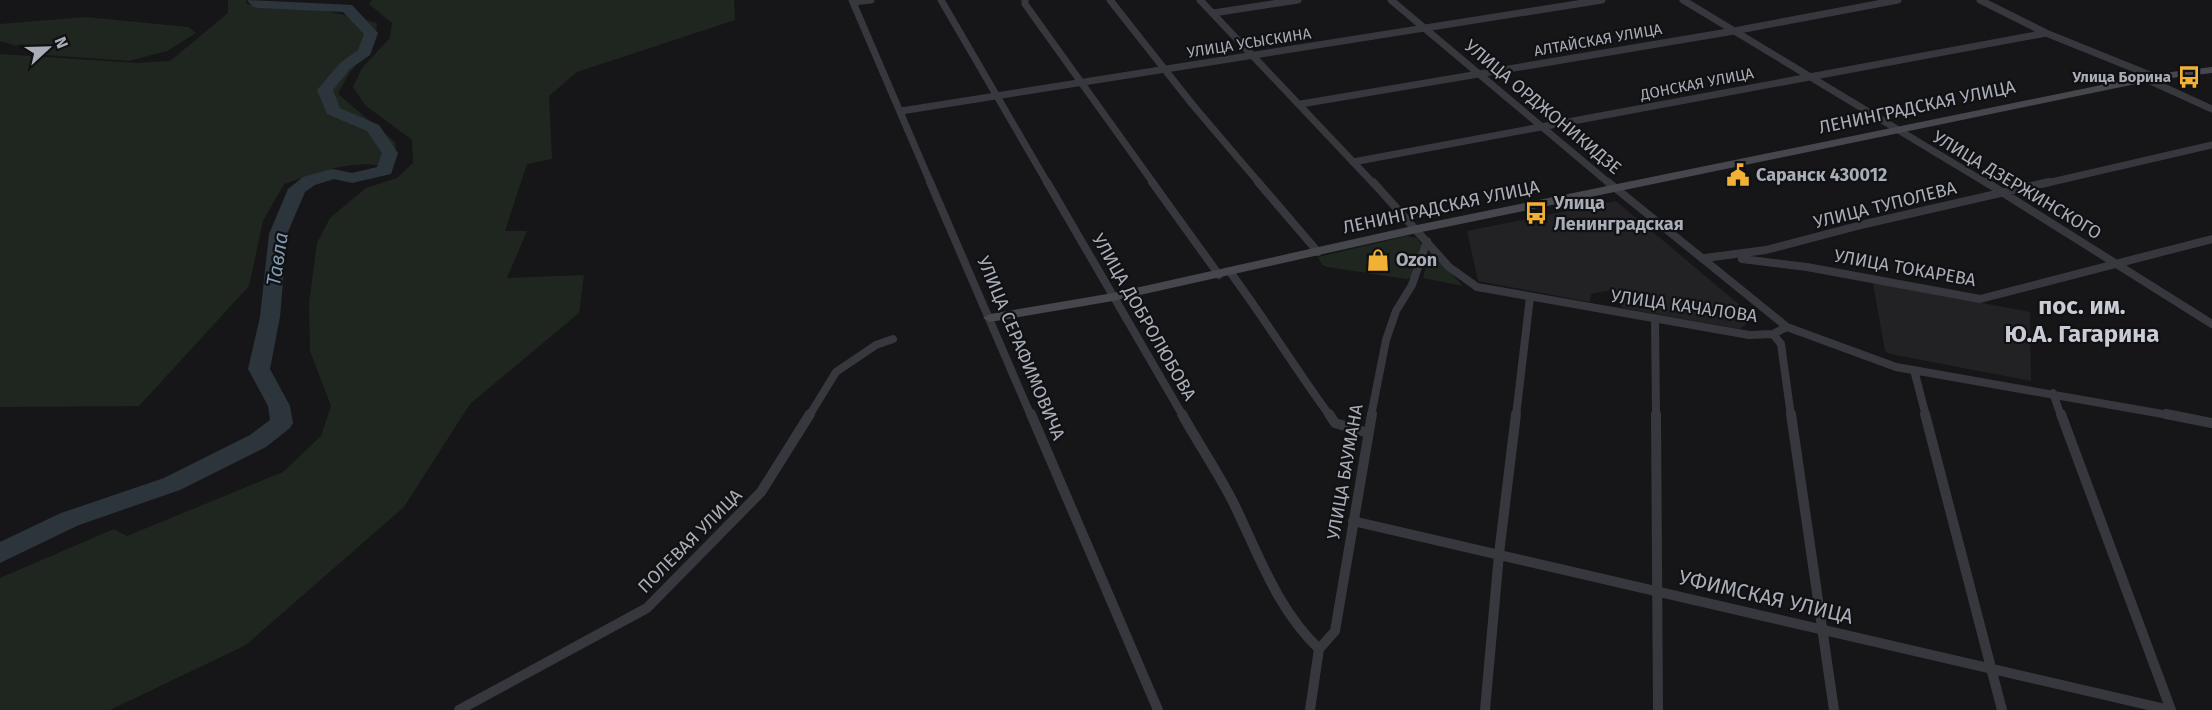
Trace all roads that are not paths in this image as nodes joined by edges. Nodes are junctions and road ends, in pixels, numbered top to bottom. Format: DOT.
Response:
graph roads {
  1 [pos="871,0"];
  2 [pos="941,0"];
  3 [pos="1025,0"];
  4 [pos="1110,0"];
  5 [pos="1200,0"];
  6 [pos="1298,0"];
  7 [pos="1391,0"];
  8 [pos="1602,0"];
  9 [pos="1683,0"];
  10 [pos="1898,0"];
  11 [pos="1980,0"];
  12 [pos="852,1"];
  13 [pos="1212,13"];
  14 [pos="1426,28"];
  15 [pos="1734,31"];
  16 [pos="2046,33"];
  17 [pos="1253,56"];
  18 [pos="1167,70"];
  19 [pos="2212,70"];
  20 [pos="1481,73"];
  21 [pos="1811,76"];
  22 [pos="2150,78"];
  23 [pos="1084,83"];
  24 [pos="995,96"];
  25 [pos="1301,104"];
  26 [pos="2212,109"];
  27 [pos="901,111"];
  28 [pos="1543,126"];
  29 [pos="1896,130"];
  30 [pos="2212,145"];
  31 [pos="1353,162"];
  32 [pos="1616,188"];
  33 [pos="2004,193"];
  34 [pos="1417,230"];
  35 [pos="2212,239"];
  36 [pos="1427,241"];
  37 [pos="1318,252"];
  38 [pos="1705,258"];
  39 [pos="1729,258"];
  40 [pos="2117,264"];
  41 [pos="1224,273"];
  42 [pos="1113,297"];
  43 [pos="1530,297"];
  44 [pos="990,318"];
  45 [pos="1655,320"];
  46 [pos="2212,324"];
  47 [pos="1787,327"];
  48 [pos="1773,334"];
  49 [pos="892,339"];
  50 [pos="1914,370"];
  51 [pos="2054,393"];
  52 [pos="2211,424"];
  53 [pos="1368,433"];
  54 [pos="1353,521"];
  55 [pos="1499,554"];
  56 [pos="1657,591"];
  57 [pos="1823,631"];
  58 [pos="1319,649"];
  59 [pos="1990,668"];
  60 [pos="459,710"];
  61 [pos="1158,710"];
  62 [pos="1310,710"];
  63 [pos="1485,710"];
  64 [pos="1658,710"];
  65 [pos="1834,710"];
  66 [pos="2002,710"];
  67 [pos="2171,710"];
  1 -- 12 [label="street"];
  2 -- 24 [label="street, УЛИЦА ДОБРОЛЮБОВА"];
  3 -- 23 [label="street"];
  4 -- 18 [label="street"];
  5 -- 13 [label="street, УЛИЦА КАЧАЛОВА"];
  6 -- 13 [label="street"];
  7 -- 14 [label="street, УЛИЦА ОРДЖОНИКИДЗЕ"];
  8 -- 14 [label="street, УЛИЦА УСЫСКИНА"];
  9 -- 15 [label="street, УЛИЦА ДЗЕРЖИНСКОГО"];
  10 -- 15 [label="street, АЛТАЙСКАЯ УЛИЦА"];
  11 -- 16 [label="street"];
  12 -- 27 [label="street, УЛИЦА СЕРАФИМОВИЧА"];
  13 -- 17 [label="street, УЛИЦА КАЧАЛОВА"];
  14 -- 17 [label="street, УЛИЦА УСЫСКИНА"];
  14 -- 20 [label="street, УЛИЦА ОРДЖОНИКИДЗЕ"];
  15 -- 20 [label="street, АЛТАЙСКАЯ УЛИЦА"];
  15 -- 21 [label="street, УЛИЦА ДЗЕРЖИНСКОГО"];
  16 -- 21 [label="street, ДОНСКАЯ УЛИЦА"];
  16 -- 22 [label="street"];
  17 -- 18 [label="street, УЛИЦА УСЫСКИНА"];
  17 -- 25 [label="street, УЛИЦА КАЧАЛОВА"];
  18 -- 23 [label="street, УЛИЦА УСЫСКИНА"];
  18 -- 37 [label="street"];
  19 -- 22 [label="street"];
  20 -- 25 [label="street, АЛТАЙСКАЯ УЛИЦА"];
  20 -- 28 [label="street, УЛИЦА ОРДЖОНИКИДЗЕ"];
  21 -- 28 [label="street, ДОНСКАЯ УЛИЦА"];
  21 -- 29 [label="street, УЛИЦА ДЗЕРЖИНСКОГО"];
  22 -- 26 [label="street"];
  22 -- 29 [label="street, ЛЕНИНГРАДСКАЯ УЛИЦА"];
  23 -- 24 [label="street, УЛИЦА УСЫСКИНА"];
  23 -- 41 [label="street"];
  24 -- 27 [label="street, УЛИЦА УСЫСКИНА"];
  24 -- 42 [label="street, УЛИЦА ДОБРОЛЮБОВА"];
  25 -- 31 [label="street, УЛИЦА КАЧАЛОВА"];
  27 -- 44 [label="street, УЛИЦА СЕРАФИМОВИЧА"];
  28 -- 31 [label="street, ДОНСКАЯ УЛИЦА"];
  28 -- 32 [label="street, УЛИЦА ОРДЖОНИКИДЗЕ"];
  29 -- 32 [label="street, ЛЕНИНГРАДСКАЯ УЛИЦА"];
  29 -- 33 [label="street, УЛИЦА ДЗЕРЖИНСКОГО"];
  30 -- 33 [label="street, УЛИЦА ТУПОЛЕВА"];
  31 -- 34 [label="street, УЛИЦА КАЧАЛОВА"];
  32 -- 34 [label="street, ЛЕНИНГРАДСКАЯ УЛИЦА"];
  32 -- 38 [label="street, УЛИЦА ОРДЖОНИКИДЗЕ"];
  33 -- 39 [label="street, УЛИЦА ТУПОЛЕВА"];
  33 -- 40 [label="street, УЛИЦА ДЗЕРЖИНСКОГО"];
  34 -- 36 [label="street, УЛИЦА КАЧАЛОВА"];
  34 -- 37 [label="street, ЛЕНИНГРАДСКАЯ УЛИЦА"];
  35 -- 40 [label="street, УЛИЦА ТОКАРЕВА"];
  36 -- 43 [label="street, УЛИЦА КАЧАЛОВА"];
  36 -- 53 [label="street, УЛИЦА БАУМАНА"];
  37 -- 41 [label="street, ЛЕНИНГРАДСКАЯ УЛИЦА"];
  38 -- 39 [label="street, УЛИЦА ТУПОЛЕВА"];
  38 -- 47 [label="street, УЛИЦА ОРДЖОНИКИДЗЕ"];
  39 -- 40 [label="street, УЛИЦА ТОКАРЕВА"];
  40 -- 46 [label="street, УЛИЦА ДЗЕРЖИНСКОГО"];
  41 -- 42 [label="street, ЛЕНИНГРАДСКАЯ УЛИЦА"];
  41 -- 53 [label="street"];
  42 -- 44 [label="street, ЛЕНИНГРАДСКАЯ УЛИЦА"];
  42 -- 58 [label="street, УЛИЦА ДОБРОЛЮБОВА"];
  43 -- 45 [label="street, УЛИЦА КАЧАЛОВА"];
  43 -- 55 [label="street"];
  44 -- 61 [label="street, УЛИЦА СЕРАФИМОВИЧА"];
  45 -- 48 [label="street, УЛИЦА КАЧАЛОВА"];
  45 -- 56 [label="street"];
  47 -- 48 [label="street, УЛИЦА КАЧАЛОВА"];
  47 -- 50 [label="street"];
  48 -- 57 [label="street"];
  49 -- 60 [label="street, ПОЛЕВАЯ УЛИЦА"];
  50 -- 51 [label="street"];
  50 -- 59 [label="street"];
  51 -- 52 [label="street"];
  51 -- 67 [label="street"];
  53 -- 54 [label="street, УЛИЦА БАУМАНА"];
  54 -- 55 [label="street, УФИМСКАЯ УЛИЦА"];
  54 -- 58 [label="street, УЛИЦА БАУМАНА"];
  55 -- 56 [label="street, УФИМСКАЯ УЛИЦА"];
  55 -- 63 [label="street"];
  56 -- 57 [label="street, УФИМСКАЯ УЛИЦА"];
  56 -- 64 [label="street"];
  57 -- 59 [label="street, УФИМСКАЯ УЛИЦА"];
  57 -- 65 [label="street"];
  58 -- 62 [label="street, УЛИЦА БАУМАНА"];
  59 -- 66 [label="street"];
  59 -- 67 [label="street, УФИМСКАЯ УЛИЦА"];
}
